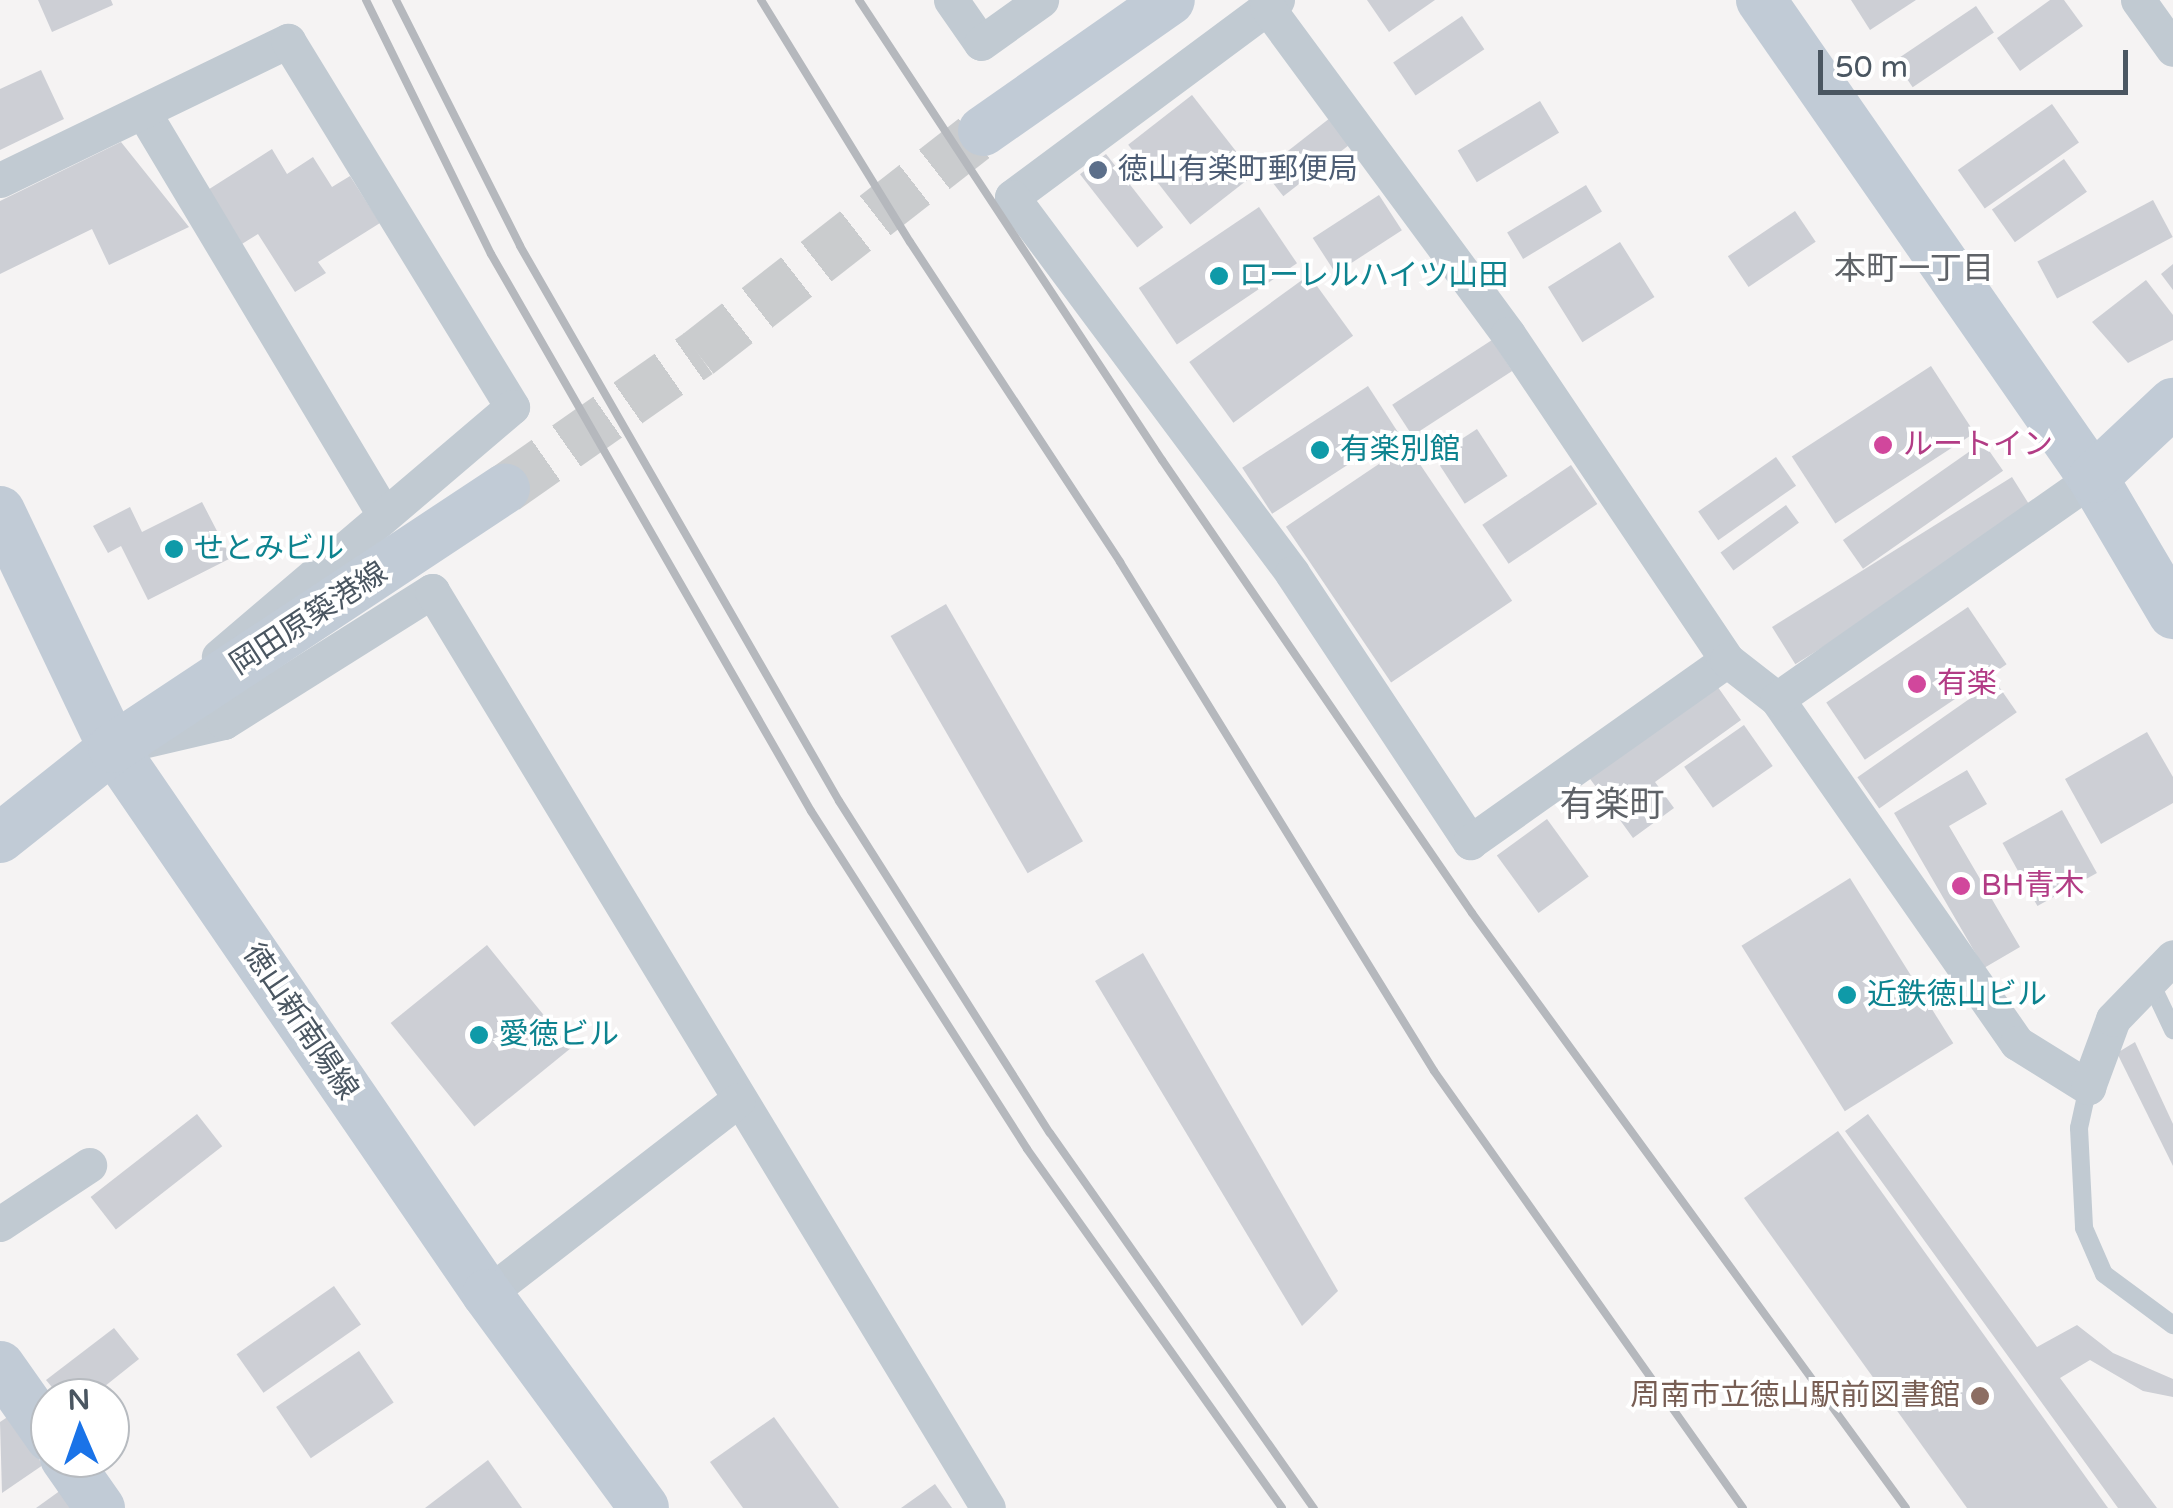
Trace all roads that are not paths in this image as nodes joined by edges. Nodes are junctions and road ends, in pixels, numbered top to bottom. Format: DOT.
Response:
graph roads {
  1 [pos="951,0"];
  2 [pos="1040,0"];
  3 [pos="1170,0"];
  4 [pos="1761,0"];
  5 [pos="2138,0"];
  6 [pos="1272,4"];
  7 [pos="2173,49"];
  8 [pos="144,115"];
  9 [pos="982,131"];
  10 [pos="0,180"];
  11 [pos="2173,404"];
  12 [pos="2093,478"];
  13 [pos="505,489"];
  14 [pos="0,511"];
  15 [pos="383,513"];
  16 [pos="2173,614"];
  17 [pos="1727,660"];
  18 [pos="1777,698"];
  19 [pos="113,748"];
  20 [pos="0,838"];
  21 [pos="2161,967"];
  22 [pos="2173,1030"];
  23 [pos="2088,1087"];
  24 [pos="738,1100"];
  25 [pos="89,1165"];
  26 [pos="0,1224"];
  27 [pos="487,1294"];
  28 [pos="2173,1324"];
  29 [pos="0,1366"];
  30 [pos="30,1409"];
  31 [pos="79,1478"];
  32 [pos="100,1508"];
  33 [pos="644,1508"];
  34 [pos="988,1508"];
  1 -- 2 [label="street"];
  3 -- 9 [label="street"];
  4 -- 12 [label="street"];
  5 -- 7 [label="street"];
  6 -- 17 [label="street"];
  6 -- 17 [label="street"];
  8 -- 10 [label="street"];
  8 -- 15 [label="street"];
  8 -- 15 [label="street"];
  11 -- 12 [label="street"];
  12 -- 16 [label="street"];
  12 -- 18 [label="street"];
  13 -- 19 [label="street, 岡田原築港線"];
  14 -- 19 [label="street, 徳山新南陽線"];
  15 -- 19 [label="street"];
  17 -- 18 [label="street"];
  18 -- 23 [label="street"];
  19 -- 20 [label="street, 岡田原築港線"];
  19 -- 24 [label="street"];
  19 -- 27 [label="street, 徳山新南陽線"];
  21 -- 22 [label="lane"];
  21 -- 23 [label="street"];
  23 -- 28 [label="lane"];
  24 -- 27 [label="street"];
  24 -- 34 [label="street"];
  25 -- 26 [label="street"];
  27 -- 33 [label="street, 徳山新南陽線"];
  29 -- 30 [label="street"];
  31 -- 32 [label="street"];
}
